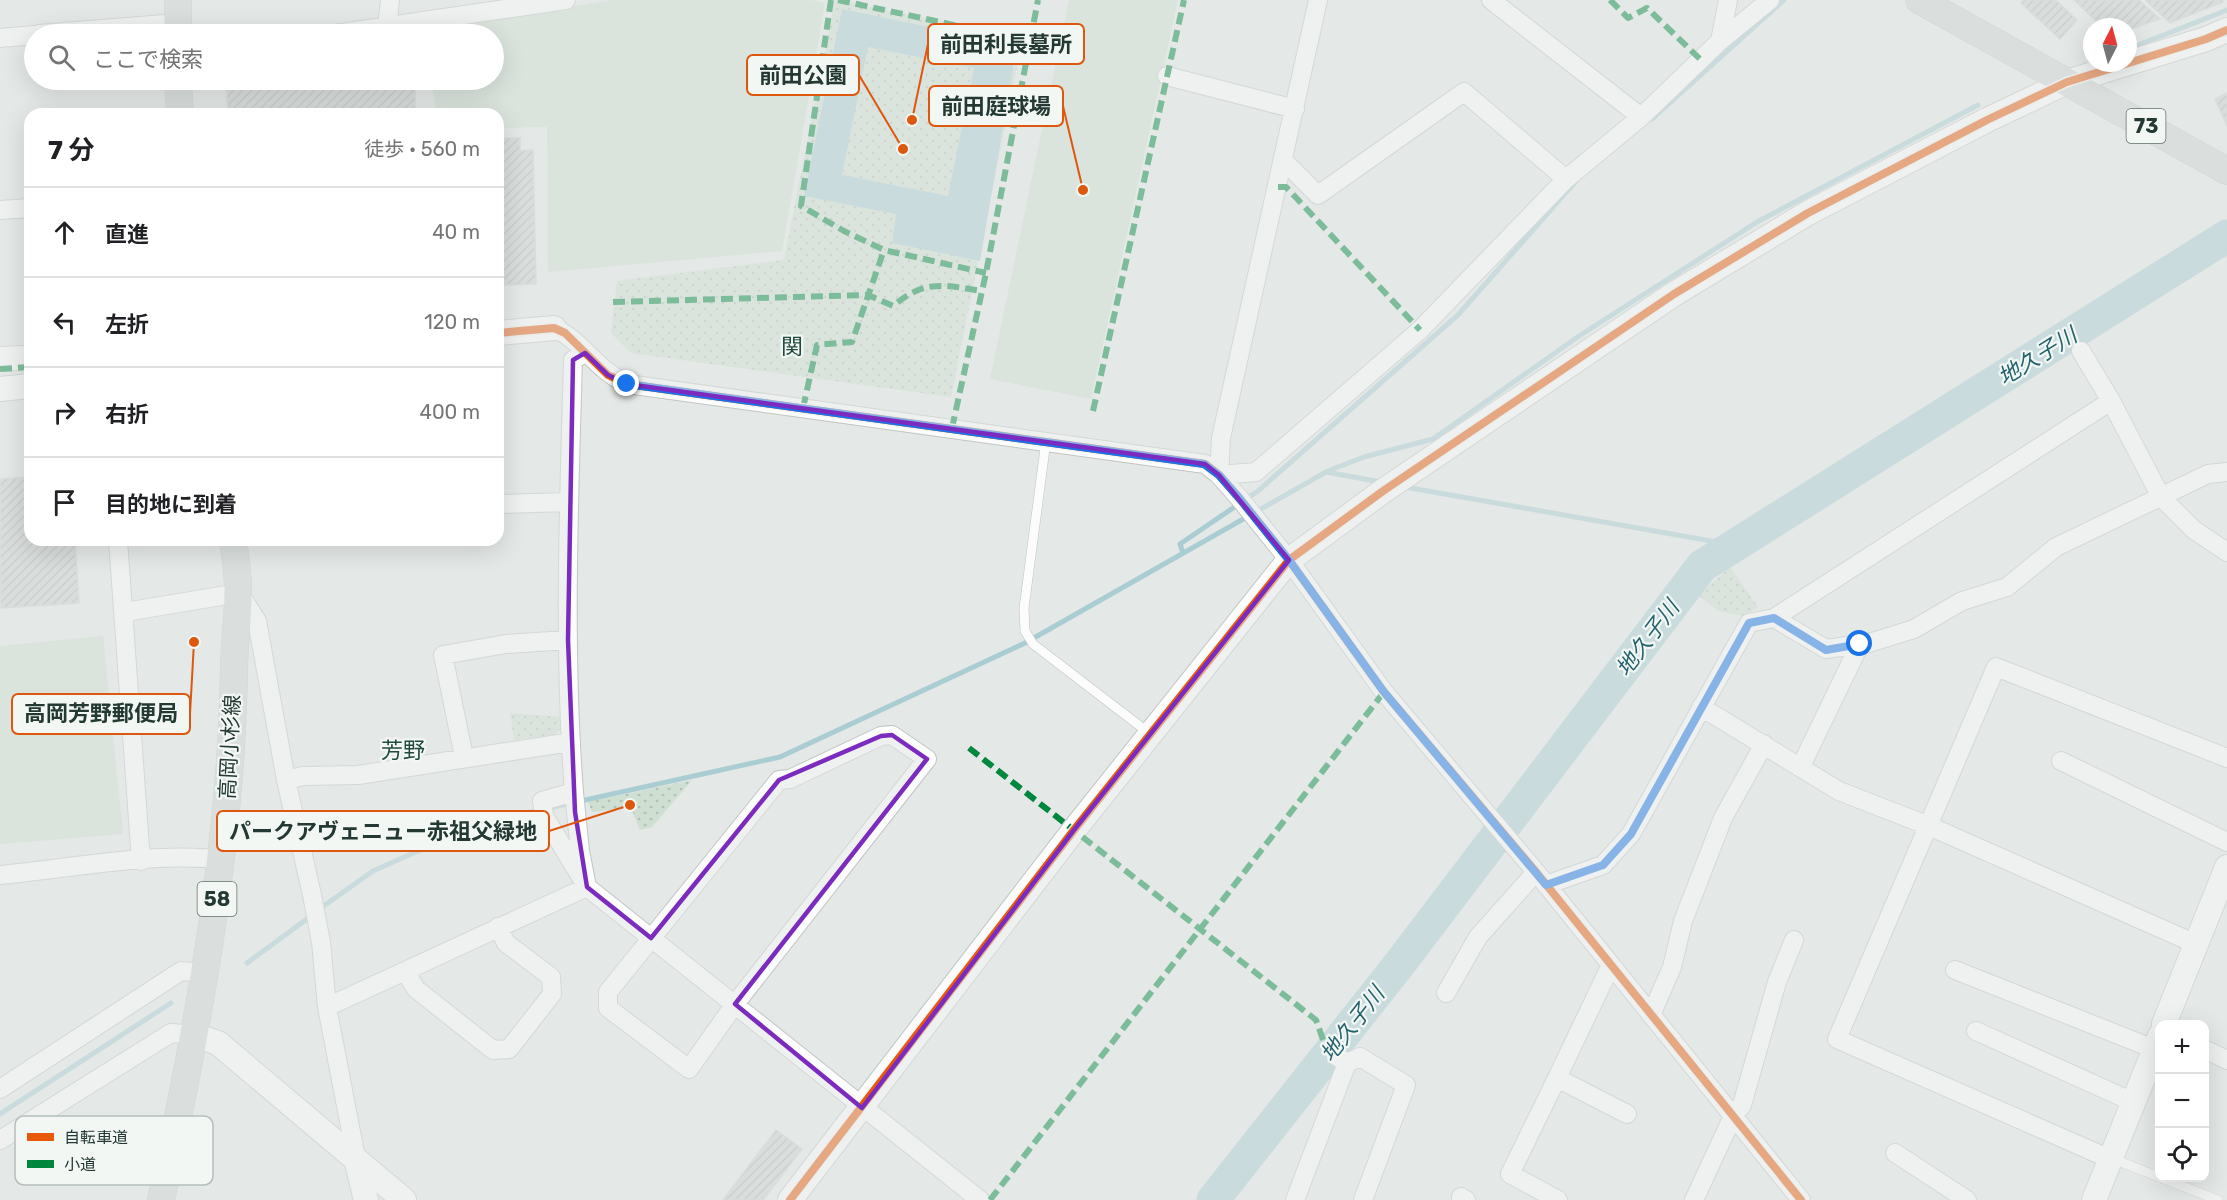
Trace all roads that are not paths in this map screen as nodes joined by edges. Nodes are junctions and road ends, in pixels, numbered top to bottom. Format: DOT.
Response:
graph roads {
  1 [pos="390,0"];
  2 [pos="1318,0"];
  3 [pos="1491,0"];
  4 [pos="1728,0"];
  5 [pos="1770,0"];
  6 [pos="1919,0"];
  7 [pos="555,1"];
  8 [pos="178,19"];
  9 [pos="134,24"];
  10 [pos="387,24"];
  11 [pos="406,24"];
  12 [pos="2227,30"];
  13 [pos="24,36"];
  14 [pos="0,38"];
  15 [pos="1720,41"];
  16 [pos="1167,76"];
  17 [pos="2067,82"];
  18 [pos="179,90"];
  19 [pos="180,108"];
  20 [pos="1295,109"];
  21 [pos="1641,117"];
  22 [pos="1284,161"];
  23 [pos="2227,171"];
  24 [pos="1566,179"];
  25 [pos="24,208"];
  26 [pos="0,210"];
  27 [pos="554,328"];
  28 [pos="504,332"];
  29 [pos="2081,351"];
  30 [pos="585,353"];
  31 [pos="0,359"];
  32 [pos="24,359"];
  33 [pos="24,367"];
  34 [pos="0,369"];
  35 [pos="24,387"];
  36 [pos="0,389"];
  37 [pos="2111,401"];
  38 [pos="1046,441"];
  39 [pos="2227,472"];
  40 [pos="1219,475"];
  41 [pos="2161,497"];
  42 [pos="569,502"];
  43 [pos="504,504"];
  44 [pos="119,546"];
  45 [pos="234,546"];
  46 [pos="2227,552"];
  47 [pos="1289,560"];
  48 [pos="238,593"];
  49 [pos="125,612"];
  50 [pos="1774,618"];
  51 [pos="568,640"];
  52 [pos="1860,644"];
  53 [pos="1701,707"];
  54 [pos="1149,734"];
  55 [pos="571,742"];
  56 [pos="1764,744"];
  57 [pos="464,757"];
  58 [pos="2227,758"];
  59 [pos="2061,761"];
  60 [pos="1801,766"];
  61 [pos="286,780"];
  62 [pos="575,800"];
  63 [pos="1929,826"];
  64 [pos="2227,842"];
  65 [pos="222,860"];
  66 [pos="141,861"];
  67 [pos="2227,867"];
  68 [pos="0,876"];
  69 [pos="1541,878"];
  70 [pos="587,887"];
  71 [pos="498,927"];
  72 [pos="651,938"];
  73 [pos="1794,940"];
  74 [pos="2196,944"];
  75 [pos="1611,965"];
  76 [pos="1955,970"];
  77 [pos="405,971"];
  78 [pos="206,973"];
  79 [pos="1446,993"];
  80 [pos="735,1004"];
  81 [pos="327,1006"];
  82 [pos="1651,1015"];
  83 [pos="2166,1020"];
  84 [pos="1976,1031"];
  85 [pos="195,1035"];
  86 [pos="2155,1041"];
  87 [pos="2155,1047"];
  88 [pos="2209,1051"];
  89 [pos="2227,1060"];
  90 [pos="1557,1078"];
  91 [pos="0,1089"];
  92 [pos="2133,1102"];
  93 [pos="862,1108"];
  94 [pos="1627,1114"];
  95 [pos="38,1116"];
  96 [pos="178,1116"];
  97 [pos="1733,1116"];
  98 [pos="15,1131"];
  99 [pos="0,1140"];
  100 [pos="1895,1153"];
  101 [pos="2110,1159"];
  102 [pos="357,1163"];
  103 [pos="164,1185"];
  104 [pos="161,1200"];
  105 [pos="366,1200"];
  106 [pos="404,1200"];
  107 [pos="789,1200"];
  108 [pos="980,1200"];
  109 [pos="1295,1200"];
  110 [pos="1363,1200"];
  111 [pos="1558,1200"];
  112 [pos="1694,1200"];
  113 [pos="1801,1200"];
  114 [pos="1967,1200"];
  115 [pos="2094,1200"];
  116 [pos="2218,1200"];
  1 -- 10 [label="street"];
  2 -- 20 [label="street"];
  3 -- 21 [label="street"];
  4 -- 15 [label="street"];
  5 -- 15 [label="street"];
  6 -- 17 [label="main road, 73"];
  7 -- 11 [label="street"];
  8 -- 9 [label="street"];
  12 -- 17 [label="street"];
  13 -- 14 [label="street"];
  15 -- 21 [label="street"];
  16 -- 20 [label="street"];
  17 -- 23 [label="main road, 73"];
  17 -- 47 [label="street"];
  18 -- 19 [label="main road"];
  20 -- 22 [label="street"];
  21 -- 24 [label="street"];
  22 -- 24 [label="street"];
  22 -- 40 [label="street"];
  24 -- 40 [label="street"];
  25 -- 26 [label="street"];
  27 -- 28 [label="street"];
  27 -- 30 [label="street"];
  29 -- 37 [label="street"];
  30 -- 38 [label="street"];
  30 -- 42 [label="street"];
  31 -- 32 [label="street"];
  33 -- 34 [label="street"];
  35 -- 36 [label="street"];
  37 -- 41 [label="street"];
  37 -- 50 [label="street"];
  38 -- 40 [label="street"];
  38 -- 54 [label="lane"];
  39 -- 41 [label="street"];
  40 -- 47 [label="street"];
  41 -- 46 [label="street"];
  41 -- 52 [label="street"];
  42 -- 43 [label="street"];
  42 -- 51 [label="street"];
  44 -- 49 [label="street"];
  45 -- 48 [label="main road, 高岡小杉線 / 58"];
  47 -- 54 [label="street"];
  47 -- 69 [label="street"];
  48 -- 49 [label="street"];
  48 -- 61 [label="street"];
  48 -- 65 [label="main road, 高岡小杉線 / 58"];
  49 -- 66 [label="street"];
  50 -- 52 [label="street"];
  50 -- 53 [label="street"];
  51 -- 55 [label="street"];
  51 -- 57 [label="street"];
  52 -- 60 [label="street"];
  53 -- 56 [label="street"];
  53 -- 69 [label="street"];
  54 -- 93 [label="street"];
  55 -- 57 [label="street"];
  55 -- 62 [label="street"];
  56 -- 60 [label="street"];
  56 -- 82 [label="street"];
  57 -- 61 [label="street"];
  58 -- 63 [label="street"];
  59 -- 64 [label="street"];
  60 -- 63 [label="street"];
  61 -- 81 [label="street"];
  62 -- 70 [label="street"];
  62 -- 70 [label="street"];
  63 -- 74 [label="street"];
  63 -- 101 [label="street"];
  65 -- 66 [label="street"];
  65 -- 78 [label="main road, 高岡小杉線 / 58"];
  66 -- 68 [label="street"];
  67 -- 74 [label="street"];
  69 -- 75 [label="street"];
  69 -- 79 [label="street"];
  70 -- 71 [label="street"];
  70 -- 72 [label="street"];
  71 -- 77 [label="street"];
  71 -- 77 [label="street"];
  72 -- 80 [label="street"];
  72 -- 80 [label="street"];
  72 -- 80 [label="street"];
  73 -- 97 [label="street"];
  74 -- 83 [label="street"];
  75 -- 82 [label="street"];
  75 -- 90 [label="street"];
  76 -- 86 [label="street"];
  77 -- 81 [label="street"];
  78 -- 85 [label="main road, 高岡小杉線 / 58"];
  78 -- 91 [label="street"];
  80 -- 93 [label="street"];
  81 -- 102 [label="street"];
  82 -- 97 [label="street"];
  84 -- 92 [label="street"];
  85 -- 95 [label="street"];
  85 -- 96 [label="main road, 高岡小杉線 / 58"];
  85 -- 102 [label="street"];
  87 -- 92 [label="street"];
  88 -- 89 [label="street"];
  90 -- 94 [label="street"];
  90 -- 111 [label="street"];
  92 -- 101 [label="street"];
  93 -- 107 [label="street"];
  93 -- 108 [label="street"];
  97 -- 112 [label="street"];
  97 -- 113 [label="street"];
  98 -- 99 [label="street"];
  100 -- 114 [label="street"];
  101 -- 115 [label="street"];
  101 -- 116 [label="lane"];
  102 -- 105 [label="street"];
  102 -- 106 [label="street"];
  103 -- 104 [label="main road, 高岡小杉線 / 58"];
  109 -- 110 [label="street"];
}
